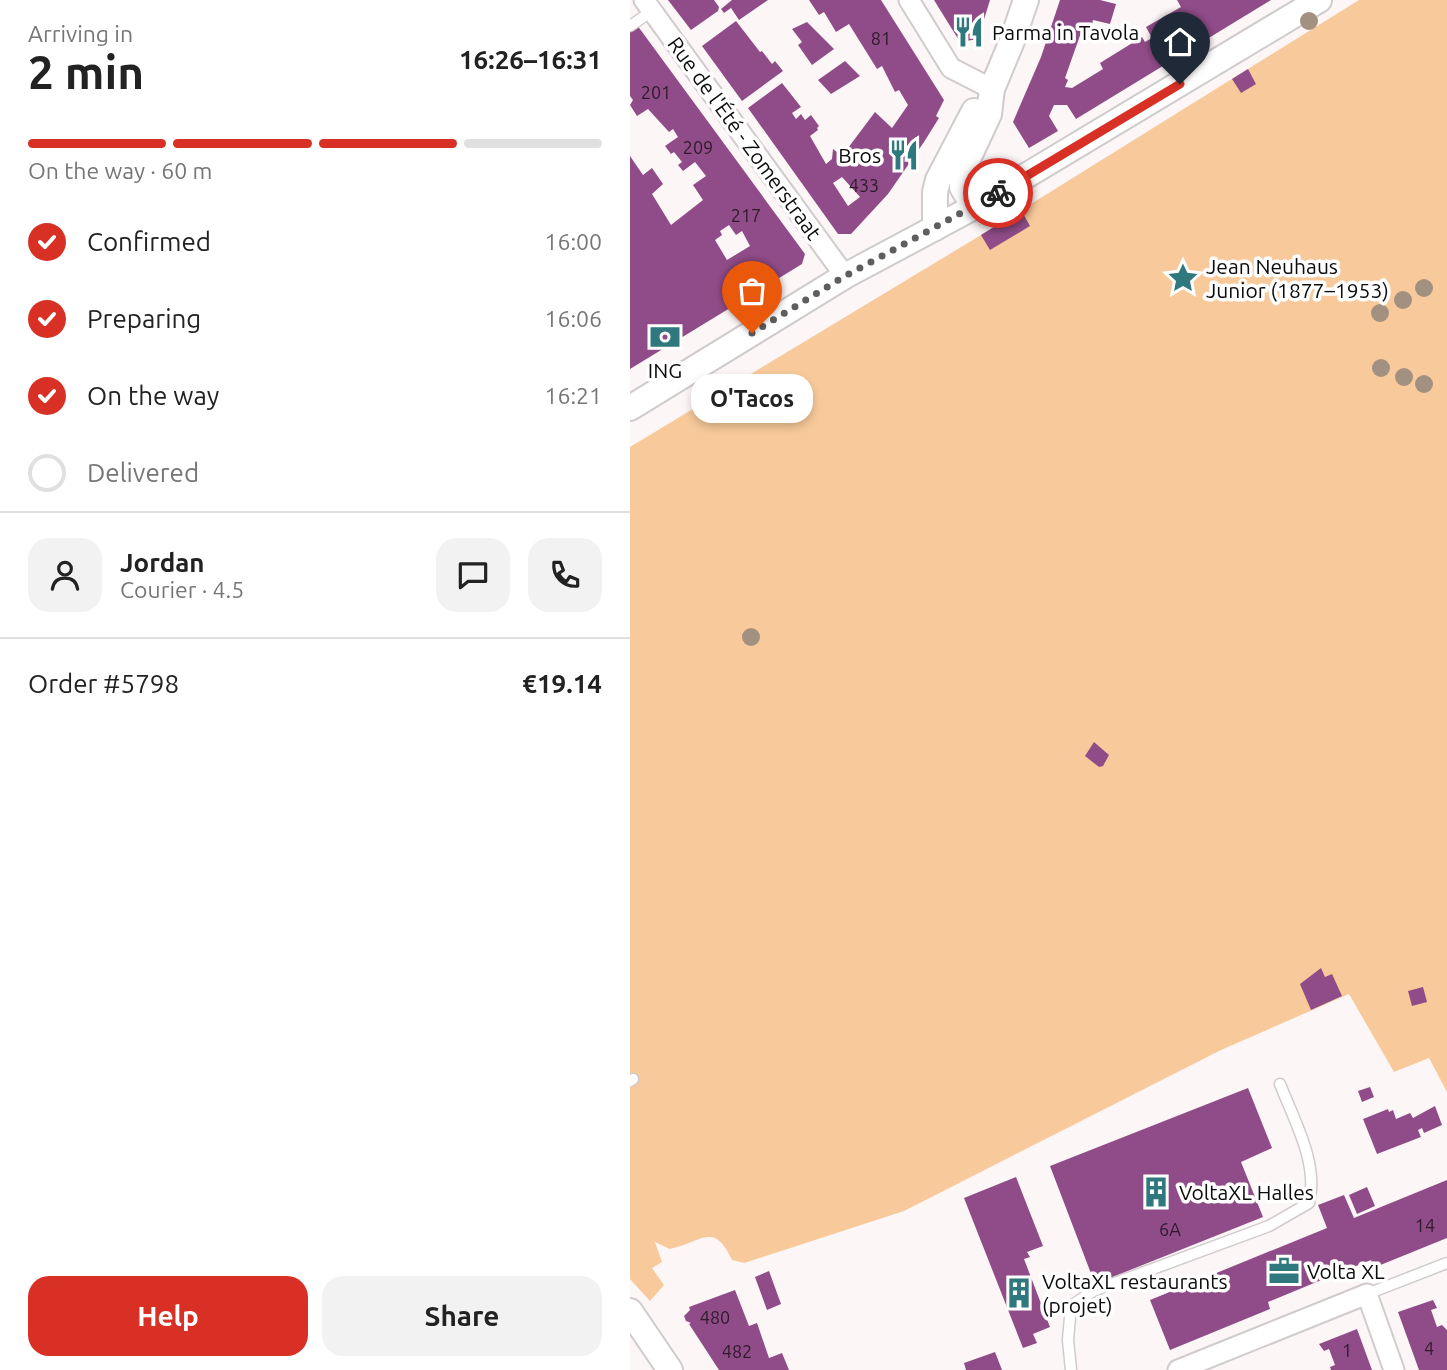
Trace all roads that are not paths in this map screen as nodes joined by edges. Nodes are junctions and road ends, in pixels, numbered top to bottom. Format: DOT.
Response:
graph roads {
  1 [pos="909,0"];
  2 [pos="1026,0"];
  3 [pos="1319,0"];
  4 [pos="648,5"];
  5 [pos="630,26"];
  6 [pos="992,89"];
  7 [pos="974,207"];
  8 [pos="935,228"];
  9 [pos="845,276"];
  10 [pos="630,408"];
  11 [pos="1280,1084"];
  12 [pos="1447,1263"];
  13 [pos="1367,1294"];
  14 [pos="630,1311"];
  15 [pos="670,1370"];
  16 [pos="1072,1370"];
  17 [pos="1178,1370"];
  18 [pos="1394,1370"];
  1 -- 6 [label="street"];
  2 -- 6 [label="street"];
  3 -- 7 [label="street"];
  4 -- 5 [label="lane"];
  4 -- 9 [label="street, Rue de l'Été - Zomerstraat"];
  6 -- 7 [label="street"];
  6 -- 8 [label="street"];
  7 -- 8 [label="street"];
  8 -- 9 [label="street"];
  9 -- 10 [label="street"];
  11 -- 16 [label="lane"];
  12 -- 13 [label="lane"];
  13 -- 17 [label="street"];
  13 -- 18 [label="street"];
  14 -- 15 [label="street"];
}
